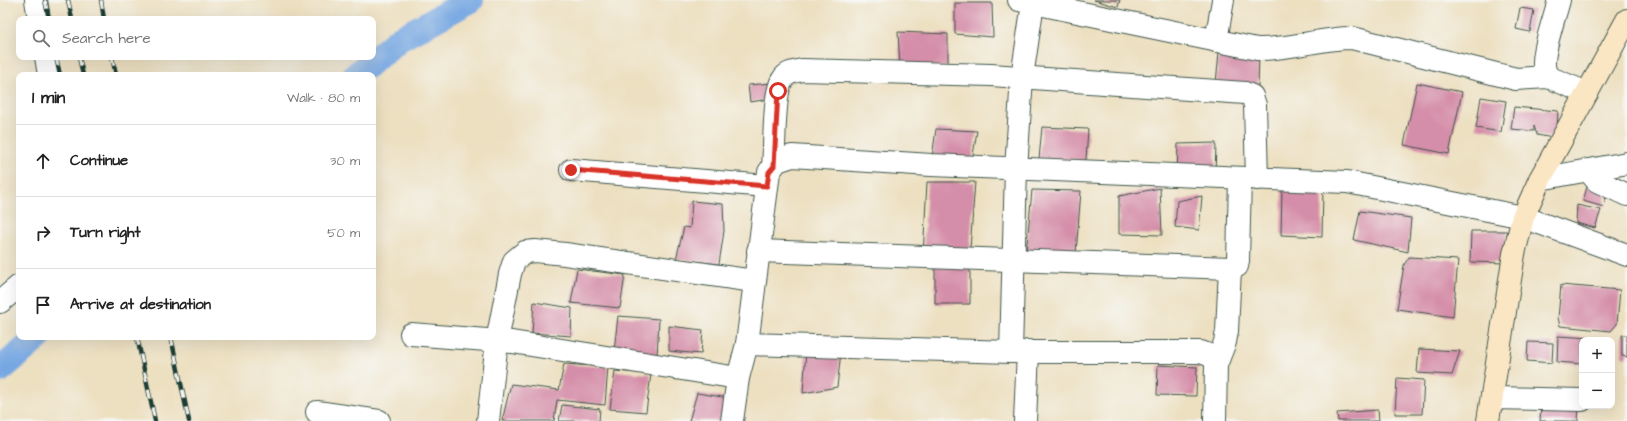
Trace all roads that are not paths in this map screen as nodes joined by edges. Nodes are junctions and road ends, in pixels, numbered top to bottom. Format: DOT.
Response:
graph roads {
  1 [pos="36,0"];
  2 [pos="1223,0"];
  3 [pos="1559,0"];
  4 [pos="1026,1"];
  5 [pos="39,16"];
  6 [pos="1627,20"];
  7 [pos="1216,41"];
  8 [pos="46,60"];
  9 [pos="48,72"];
  10 [pos="1548,77"];
  11 [pos="1022,78"];
  12 [pos="1587,93"];
  13 [pos="1627,164"];
  14 [pos="1016,169"];
  15 [pos="571,170"];
  16 [pos="1588,170"];
  17 [pos="770,176"];
  18 [pos="1540,178"];
  19 [pos="1249,179"];
  20 [pos="1627,195"];
  21 [pos="1523,217"];
  22 [pos="758,251"];
  23 [pos="1627,255"];
  24 [pos="1015,259"];
  25 [pos="1230,268"];
  26 [pos="754,281"];
  27 [pos="16,289"];
  28 [pos="0,302"];
  29 [pos="411,334"];
  30 [pos="497,341"];
  31 [pos="747,344"];
  32 [pos="1019,351"];
  33 [pos="1216,365"];
  34 [pos="738,378"];
  35 [pos="1492,398"];
  36 [pos="1579,400"];
  37 [pos="317,412"];
  38 [pos="379,421"];
  39 [pos="488,421"];
  40 [pos="732,421"];
  41 [pos="1025,421"];
  42 [pos="1215,421"];
  43 [pos="1488,421"];
  1 -- 5 [label="street"];
  2 -- 7 [label="street"];
  3 -- 10 [label="street"];
  4 -- 7 [label="street"];
  4 -- 11 [label="street"];
  6 -- 12 [label="street"];
  7 -- 10 [label="street"];
  8 -- 9 [label="street"];
  10 -- 12 [label="street"];
  11 -- 14 [label="street"];
  11 -- 17 [label="street"];
  11 -- 19 [label="street"];
  12 -- 18 [label="street"];
  13 -- 16 [label="street"];
  14 -- 17 [label="street"];
  14 -- 19 [label="street"];
  14 -- 24 [label="street"];
  15 -- 17 [label="street"];
  16 -- 18 [label="street"];
  16 -- 20 [label="street"];
  17 -- 22 [label="street"];
  18 -- 21 [label="street"];
  19 -- 21 [label="street"];
  19 -- 25 [label="street"];
  21 -- 23 [label="street"];
  21 -- 35 [label="street"];
  22 -- 24 [label="street"];
  22 -- 26 [label="street"];
  24 -- 25 [label="street"];
  24 -- 32 [label="street"];
  25 -- 33 [label="street"];
  26 -- 30 [label="street"];
  26 -- 31 [label="street"];
  27 -- 28 [label="street"];
  29 -- 30 [label="street"];
  30 -- 34 [label="street"];
  30 -- 39 [label="street"];
  31 -- 32 [label="street"];
  31 -- 34 [label="street"];
  32 -- 33 [label="street"];
  32 -- 41 [label="street"];
  33 -- 42 [label="street"];
  34 -- 40 [label="street"];
  35 -- 36 [label="street"];
  35 -- 43 [label="street"];
  37 -- 38 [label="street"];
}
